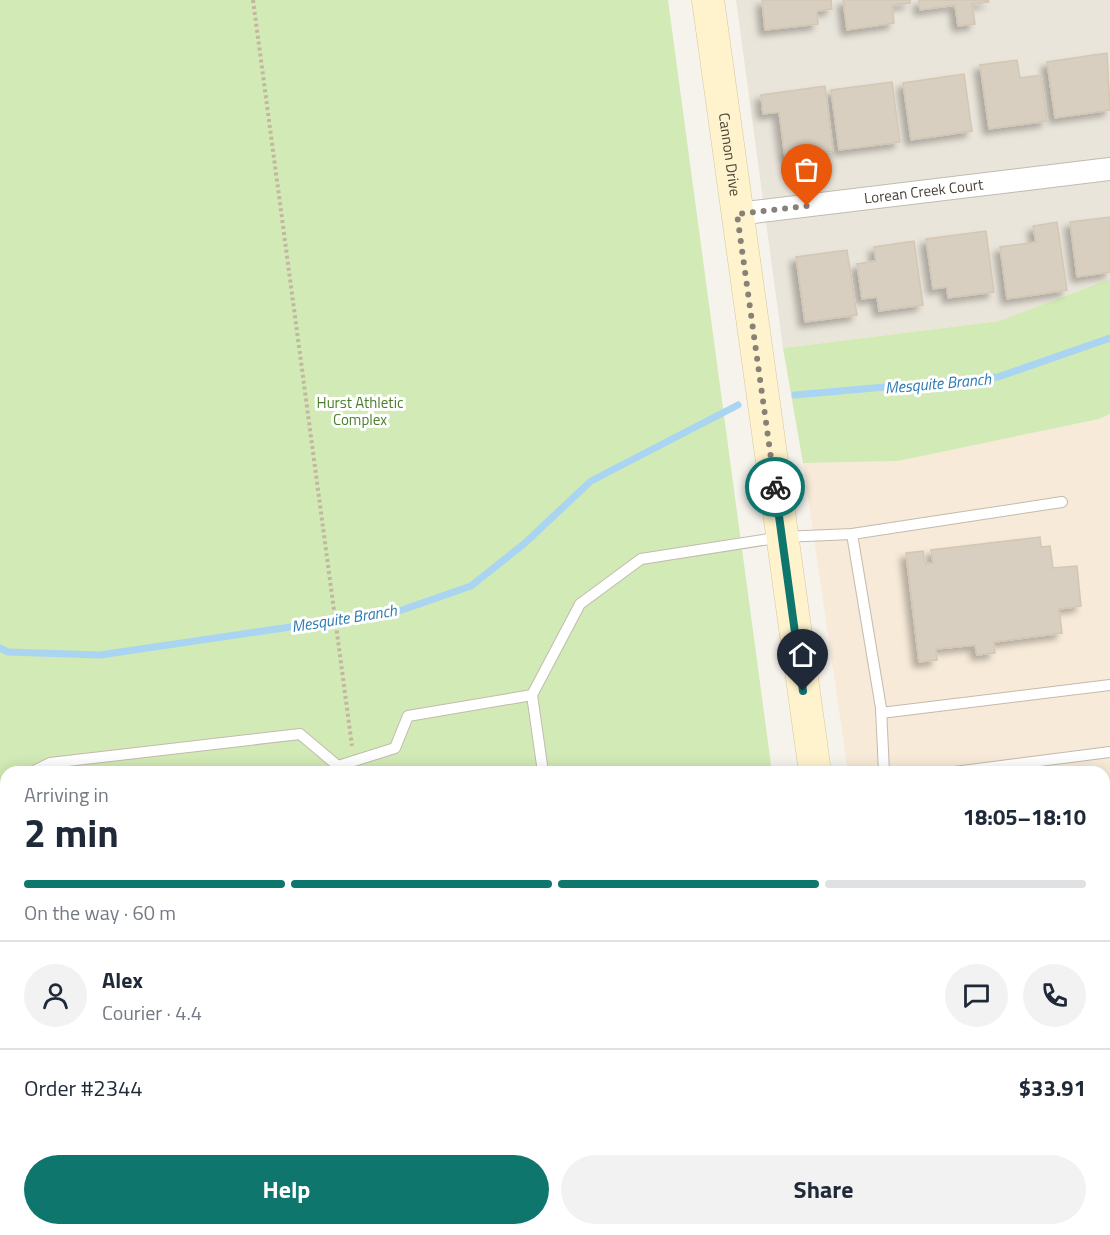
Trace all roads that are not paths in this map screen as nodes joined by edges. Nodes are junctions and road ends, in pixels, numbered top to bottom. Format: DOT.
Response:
graph roads {
  1 [pos="708,0"];
  2 [pos="1110,169"];
  3 [pos="737,214"];
  4 [pos="1062,502"];
  5 [pos="852,534"];
  6 [pos="782,537"];
  7 [pos="1110,685"];
  8 [pos="532,695"];
  9 [pos="881,713"];
  10 [pos="1110,752"];
  11 [pos="44,766"];
  12 [pos="335,766"];
  13 [pos="344,766"];
  14 [pos="542,766"];
  15 [pos="814,766"];
  16 [pos="884,766"];
  17 [pos="1001,766"];
  1 -- 3 [label="street, Cannon Drive"];
  2 -- 3 [label="street, Lorean Creek Court"];
  3 -- 6 [label="street, Cannon Drive"];
  4 -- 5 [label="lane"];
  5 -- 6 [label="lane"];
  5 -- 9 [label="lane"];
  6 -- 8 [label="lane"];
  6 -- 15 [label="street, Cannon Drive"];
  7 -- 9 [label="lane"];
  8 -- 13 [label="lane"];
  8 -- 14 [label="lane"];
  9 -- 16 [label="lane"];
  10 -- 17 [label="lane"];
  11 -- 12 [label="lane"];
}
